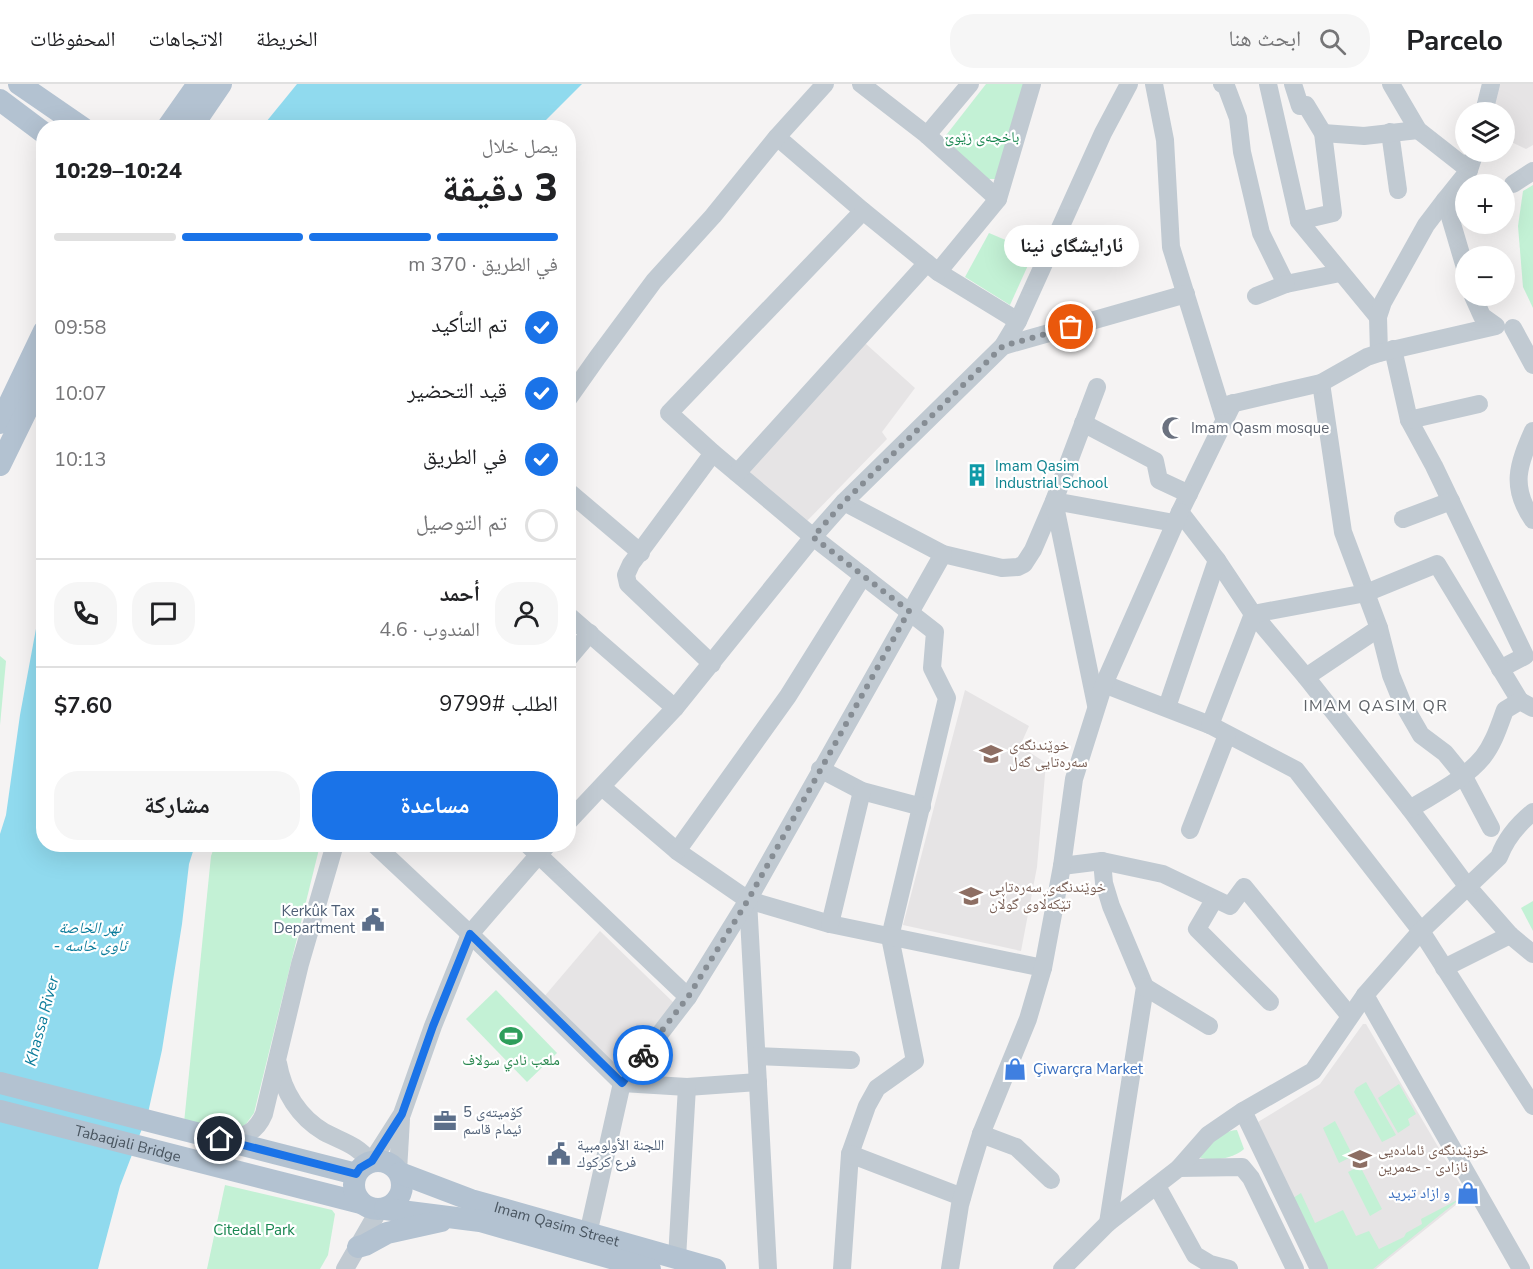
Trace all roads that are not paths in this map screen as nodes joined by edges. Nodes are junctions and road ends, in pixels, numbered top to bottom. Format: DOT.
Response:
graph roads {
  1 [pos="186,84"];
  2 [pos="198,84"];
  3 [pos="221,84"];
  4 [pos="825,84"];
  5 [pos="861,84"];
  6 [pos="970,84"];
  7 [pos="1032,84"];
  8 [pos="1154,84"];
  9 [pos="1222,84"];
  10 [pos="1268,84"];
  11 [pos="1293,84"];
  12 [pos="1391,84"];
  13 [pos="1491,84"];
  14 [pos="1128,85"];
  15 [pos="21,86"];
  16 [pos="1486,102"];
  17 [pos="5,104"];
  18 [pos="71,120"];
  19 [pos="161,120"];
  20 [pos="173,120"];
  21 [pos="196,120"];
  22 [pos="36,127"];
  23 [pos="1418,130"];
  24 [pos="1390,132"];
  25 [pos="1323,133"];
  26 [pos="927,135"];
  27 [pos="777,137"];
  28 [pos="1472,162"];
  29 [pos="1469,170"];
  30 [pos="1533,171"];
  31 [pos="1515,183"];
  32 [pos="1398,190"];
  33 [pos="998,199"];
  34 [pos="1445,200"];
  35 [pos="863,211"];
  36 [pos="1299,221"];
  37 [pos="1458,246"];
  38 [pos="933,268"];
  39 [pos="1340,273"];
  40 [pos="1286,284"];
  41 [pos="1186,294"];
  42 [pos="1256,296"];
  43 [pos="1478,306"];
  44 [pos="1378,317"];
  45 [pos="1018,321"];
  46 [pos="1505,327"];
  47 [pos="1533,331"];
  48 [pos="1003,346"];
  49 [pos="36,348"];
  50 [pos="1386,351"];
  51 [pos="1533,365"];
  52 [pos="1320,383"];
  53 [pos="1097,387"];
  54 [pos="576,388"];
  55 [pos="36,391"];
  56 [pos="1479,404"];
  57 [pos="1226,410"];
  58 [pos="1409,420"];
  59 [pos="0,423"];
  60 [pos="1083,423"];
  61 [pos="1533,431"];
  62 [pos="713,453"];
  63 [pos="0,465"];
  64 [pos="736,473"];
  65 [pos="1189,494"];
  66 [pos="576,498"];
  67 [pos="1054,501"];
  68 [pos="1451,501"];
  69 [pos="844,502"];
  70 [pos="1177,517"];
  71 [pos="1403,519"];
  72 [pos="1533,520"];
  73 [pos="813,537"];
  74 [pos="641,553"];
  75 [pos="943,554"];
  76 [pos="1217,560"];
  77 [pos="863,576"];
  78 [pos="1366,593"];
  79 [pos="909,611"];
  80 [pos="1252,614"];
  81 [pos="576,622"];
  82 [pos="1379,628"];
  83 [pos="590,633"];
  84 [pos="576,649"];
  85 [pos="712,664"];
  86 [pos="1500,669"];
  87 [pos="1306,677"];
  88 [pos="1104,684"];
  89 [pos="1526,705"];
  90 [pos="1096,707"];
  91 [pos="1167,707"];
  92 [pos="675,708"];
  93 [pos="1210,725"];
  94 [pos="1227,735"];
  95 [pos="820,769"];
  96 [pos="1463,775"];
  97 [pos="602,787"];
  98 [pos="862,791"];
  99 [pos="922,807"];
  100 [pos="1410,809"];
  101 [pos="1533,812"];
  102 [pos="576,814"];
  103 [pos="1491,828"];
  104 [pos="1190,830"];
  105 [pos="677,851"];
  106 [pos="333,852"];
  107 [pos="383,852"];
  108 [pos="535,852"];
  109 [pos="542,852"];
  110 [pos="1102,861"];
  111 [pos="1062,866"];
  112 [pos="1467,886"];
  113 [pos="748,900"];
  114 [pos="1214,900"];
  115 [pos="830,924"];
  116 [pos="1421,931"];
  117 [pos="470,934"];
  118 [pos="1510,935"];
  119 [pos="890,938"];
  120 [pos="1533,954"];
  121 [pos="1043,968"];
  122 [pos="1444,968"];
  123 [pos="1144,987"];
  124 [pos="1365,995"];
  125 [pos="688,997"];
  126 [pos="1270,1002"];
  127 [pos="1350,1015"];
  128 [pos="1209,1026"];
  129 [pos="757,1056"];
  130 [pos="277,1059"];
  131 [pos="851,1060"];
  132 [pos="758,1082"];
  133 [pos="0,1083"];
  134 [pos="622,1083"];
  135 [pos="687,1087"];
  136 [pos="1533,1106"];
  137 [pos="0,1111"];
  138 [pos="1243,1111"];
  139 [pos="402,1114"];
  140 [pos="981,1134"];
  141 [pos="220,1139"];
  142 [pos="850,1154"];
  143 [pos="364,1168"];
  144 [pos="1179,1168"];
  145 [pos="399,1172"];
  146 [pos="1051,1180"];
  147 [pos="1157,1186"];
  148 [pos="962,1197"];
  149 [pos="375,1207"];
  150 [pos="455,1217"];
  151 [pos="1108,1223"];
  152 [pos="588,1234"];
  153 [pos="358,1247"];
  154 [pos="677,1258"];
  155 [pos="1525,1264"];
  156 [pos="345,1269"];
  157 [pos="650,1269"];
  158 [pos="715,1269"];
  159 [pos="768,1269"];
  160 [pos="842,1269"];
  161 [pos="950,1269"];
  162 [pos="1062,1269"];
  163 [pos="1229,1269"];
  164 [pos="1295,1269"];
  165 [pos="1319,1269"];
  1 -- 19 [label="main road"];
  2 -- 20 [label="main road"];
  3 -- 21 [label="main road"];
  4 -- 27 [label="street"];
  5 -- 26 [label="street"];
  6 -- 26 [label="street"];
  7 -- 33 [label="street"];
  8 -- 41 [label="street"];
  9 -- 40 [label="street"];
  10 -- 36 [label="street"];
  11 -- 25 [label="street"];
  12 -- 23 [label="street"];
  13 -- 16 [label="street"];
  14 -- 45 [label="street"];
  15 -- 17 [label="main road"];
  15 -- 18 [label="main road"];
  17 -- 22 [label="main road"];
  23 -- 24 [label="street"];
  23 -- 29 [label="street"];
  24 -- 25 [label="street"];
  24 -- 32 [label="street"];
  25 -- 36 [label="street"];
  26 -- 33 [label="street"];
  27 -- 35 [label="street"];
  27 -- 54 [label="street"];
  28 -- 29 [label="street"];
  29 -- 34 [label="street"];
  30 -- 31 [label="street"];
  33 -- 38 [label="street"];
  34 -- 37 [label="street"];
  34 -- 44 [label="street"];
  35 -- 38 [label="street"];
  35 -- 62 [label="street"];
  36 -- 39 [label="street"];
  38 -- 45 [label="street"];
  38 -- 64 [label="street"];
  39 -- 40 [label="street"];
  39 -- 44 [label="street"];
  40 -- 42 [label="street"];
  41 -- 48 [label="street"];
  41 -- 57 [label="street"];
  43 -- 46 [label="street"];
  44 -- 50 [label="street"];
  45 -- 48 [label="street"];
  46 -- 47 [label="street"];
  46 -- 50 [label="street"];
  46 -- 51 [label="street"];
  48 -- 69 [label="street"];
  49 -- 59 [label="main road"];
  50 -- 52 [label="street"];
  50 -- 58 [label="street"];
  52 -- 57 [label="street"];
  52 -- 78 [label="street"];
  53 -- 60 [label="street"];
  55 -- 63 [label="main road"];
  56 -- 58 [label="street"];
  57 -- 65 [label="street"];
  58 -- 68 [label="street"];
  60 -- 65 [label="street"];
  60 -- 67 [label="street"];
  61 -- 72 [label="street"];
  62 -- 64 [label="street"];
  62 -- 74 [label="street"];
  64 -- 73 [label="street"];
  65 -- 70 [label="street"];
  66 -- 74 [label="street"];
  67 -- 70 [label="street"];
  67 -- 75 [label="street"];
  67 -- 90 [label="street"];
  68 -- 71 [label="street"];
  68 -- 86 [label="street"];
  69 -- 73 [label="street"];
  69 -- 75 [label="street"];
  70 -- 76 [label="street"];
  70 -- 88 [label="street"];
  73 -- 77 [label="street"];
  73 -- 85 [label="street"];
  74 -- 85 [label="street"];
  75 -- 79 [label="street"];
  76 -- 80 [label="street"];
  76 -- 91 [label="street"];
  77 -- 79 [label="street"];
  77 -- 105 [label="street"];
  78 -- 80 [label="street"];
  78 -- 82 [label="street"];
  78 -- 86 [label="street"];
  79 -- 95 [label="street"];
  79 -- 99 [label="street"];
  80 -- 87 [label="street"];
  80 -- 93 [label="street"];
  81 -- 83 [label="street"];
  82 -- 87 [label="street"];
  82 -- 96 [label="street"];
  83 -- 84 [label="street"];
  83 -- 92 [label="street"];
  85 -- 92 [label="street"];
  86 -- 89 [label="street"];
  87 -- 100 [label="street"];
  88 -- 90 [label="street"];
  88 -- 91 [label="street"];
  89 -- 96 [label="street"];
  90 -- 111 [label="street"];
  91 -- 93 [label="street"];
  92 -- 97 [label="street"];
  93 -- 94 [label="street"];
  94 -- 104 [label="street"];
  94 -- 116 [label="street"];
  95 -- 98 [label="street"];
  95 -- 113 [label="street"];
  96 -- 100 [label="street"];
  96 -- 103 [label="street"];
  97 -- 102 [label="street"];
  97 -- 105 [label="street"];
  98 -- 99 [label="street"];
  98 -- 115 [label="street"];
  99 -- 119 [label="street"];
  100 -- 112 [label="street"];
  101 -- 112 [label="street"];
  105 -- 113 [label="street"];
  106 -- 130 [label="street"];
  107 -- 117 [label="street"];
  108 -- 117 [label="street"];
  109 -- 125 [label="street"];
  110 -- 111 [label="street"];
  110 -- 114 [label="street"];
  110 -- 123 [label="street"];
  111 -- 121 [label="street"];
  112 -- 116 [label="street"];
  112 -- 118 [label="street"];
  113 -- 115 [label="street"];
  113 -- 125 [label="street"];
  113 -- 129 [label="street"];
  114 -- 126 [label="street"];
  114 -- 127 [label="street"];
  115 -- 119 [label="street"];
  116 -- 122 [label="street"];
  116 -- 124 [label="street"];
  117 -- 134 [label="street"];
  117 -- 139 [label="street"];
  118 -- 120 [label="street"];
  118 -- 122 [label="street"];
  119 -- 121 [label="street"];
  119 -- 142 [label="street"];
  121 -- 140 [label="street"];
  122 -- 136 [label="street"];
  123 -- 128 [label="street"];
  123 -- 151 [label="street"];
  124 -- 127 [label="street"];
  124 -- 155 [label="street"];
  125 -- 134 [label="street"];
  127 -- 138 [label="street"];
  129 -- 131 [label="street"];
  129 -- 132 [label="street"];
  130 -- 141 [label="street"];
  130 -- 143 [label="street"];
  132 -- 135 [label="street"];
  132 -- 159 [label="street"];
  133 -- 141 [label="main road, Tabaqjali Bridge"];
  134 -- 135 [label="street"];
  134 -- 152 [label="street"];
  135 -- 154 [label="street"];
  137 -- 149 [label="main road, Tabaqjali Bridge"];
  138 -- 144 [label="street"];
  138 -- 165 [label="street"];
  139 -- 143 [label="street"];
  139 -- 145 [label="street"];
  140 -- 146 [label="street"];
  140 -- 148 [label="street"];
  141 -- 143 [label="main road, Tabaqjali Bridge"];
  142 -- 148 [label="street"];
  142 -- 160 [label="street"];
  143 -- 145 [label="main road"];
  143 -- 149 [label="main road"];
  144 -- 147 [label="street"];
  144 -- 164 [label="street"];
  145 -- 149 [label="main road"];
  145 -- 152 [label="main road, Imam Qasim Street"];
  147 -- 151 [label="street"];
  147 -- 163 [label="street"];
  148 -- 161 [label="street"];
  149 -- 150 [label="main road, Imam Qasim Street"];
  149 -- 153 [label="street"];
  150 -- 153 [label="main road"];
  150 -- 157 [label="main road, Imam Qasim Street"];
  151 -- 162 [label="street"];
  152 -- 154 [label="main road, Imam Qasim Street"];
  153 -- 156 [label="street"];
  154 -- 158 [label="main road, Imam Qasim Street"];
}
